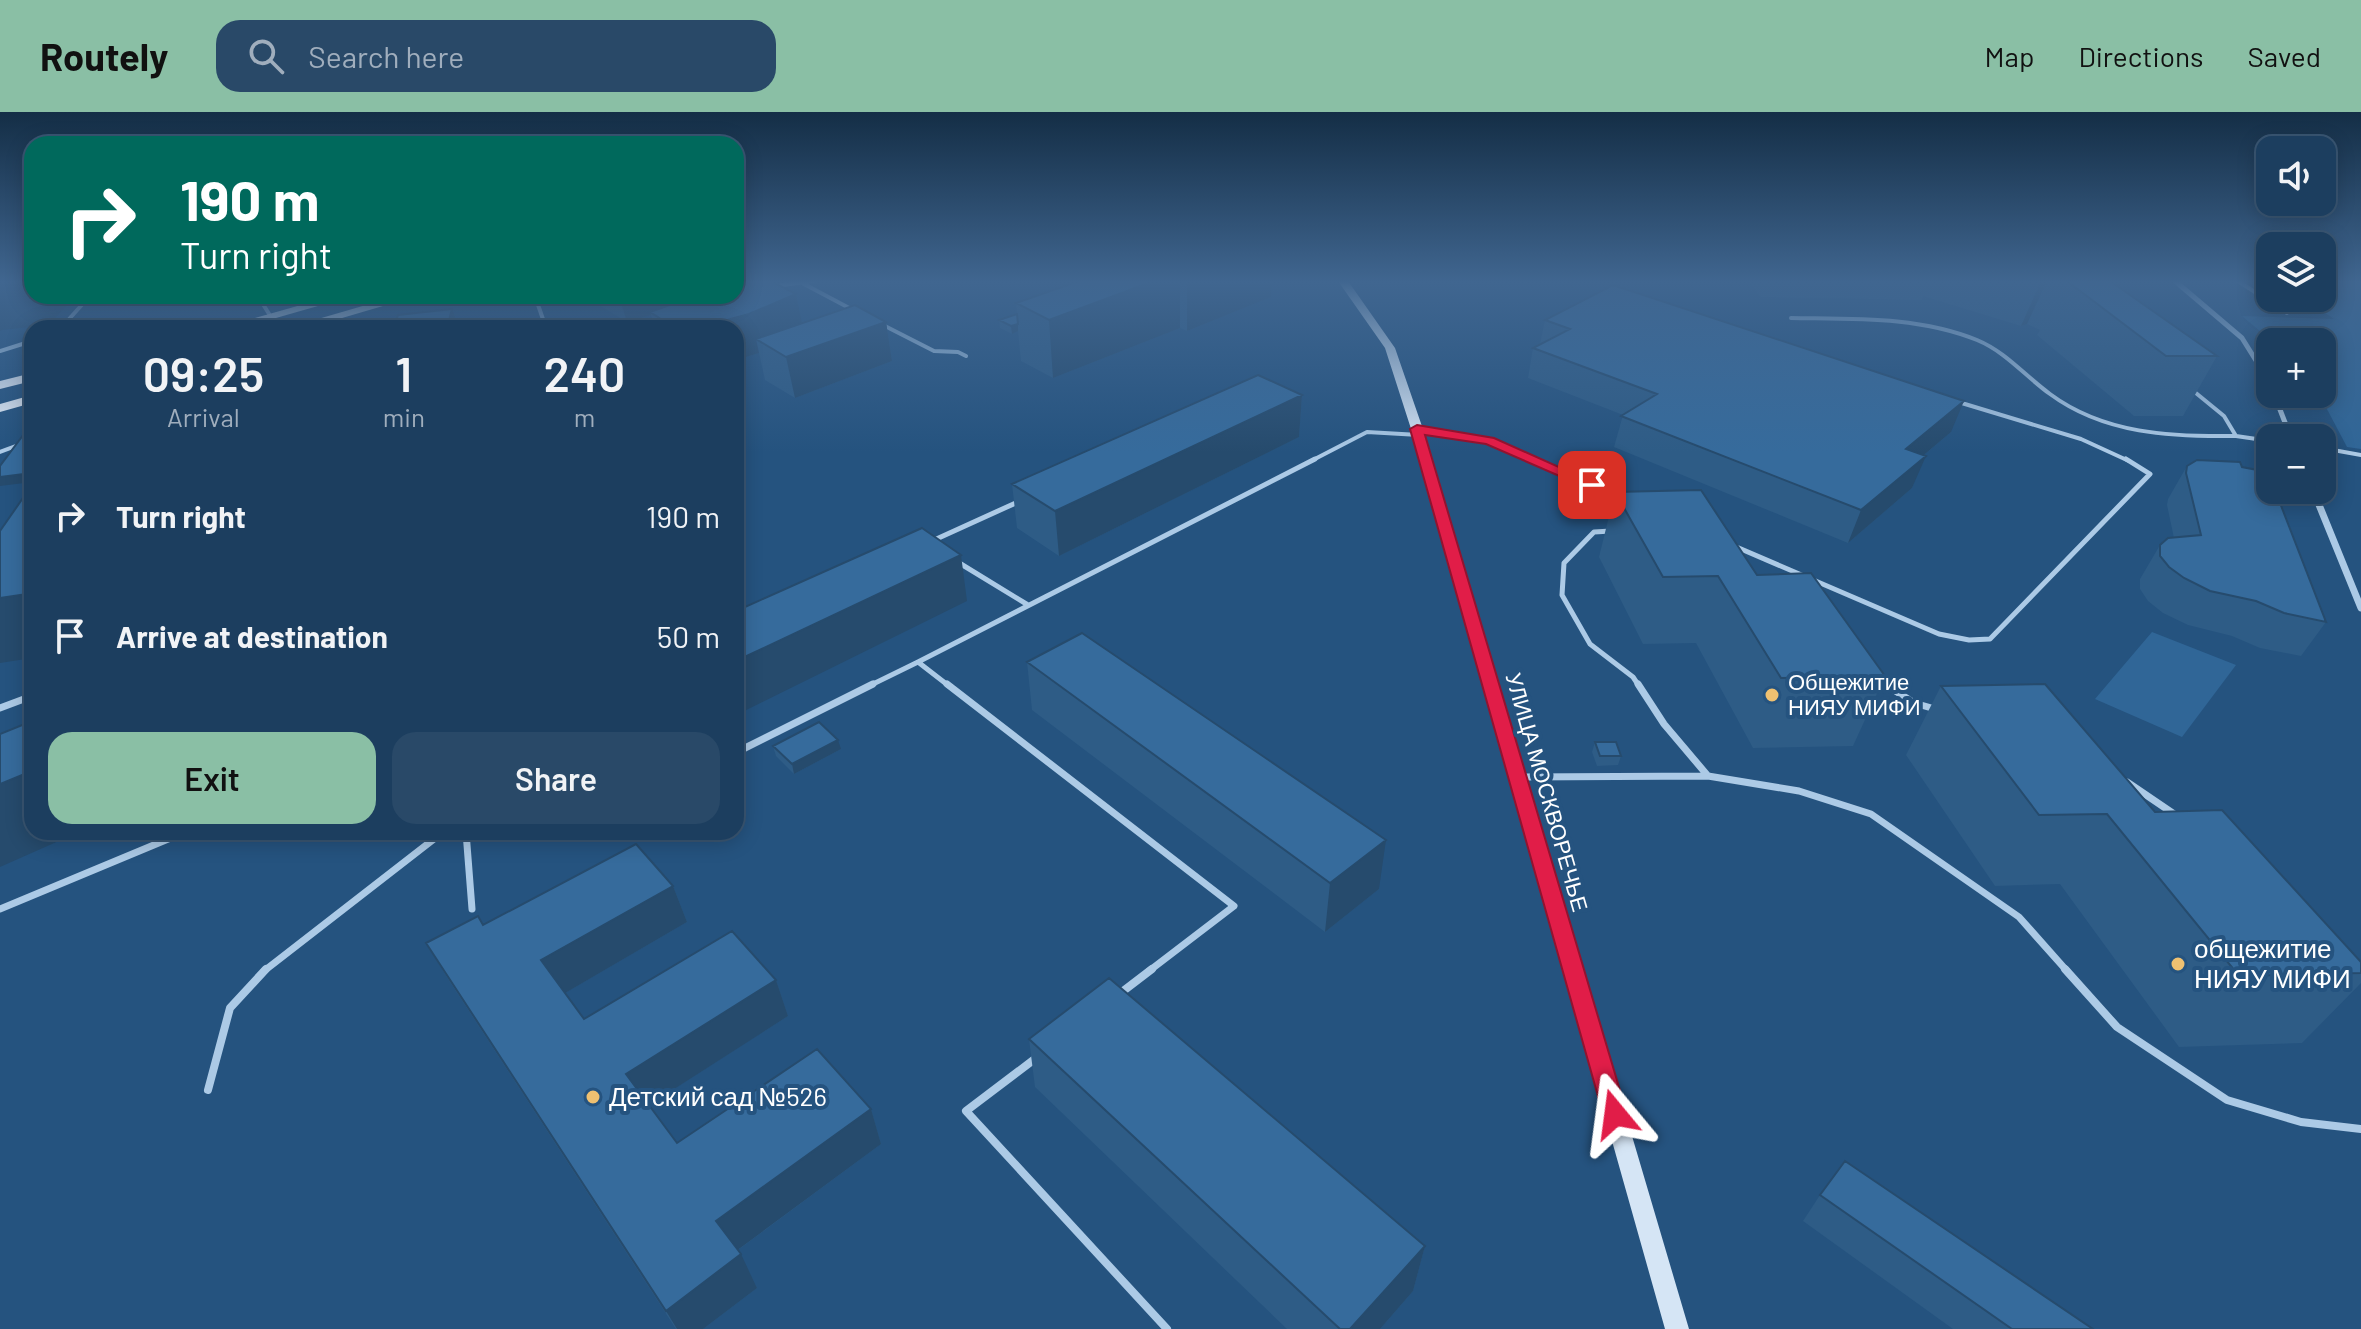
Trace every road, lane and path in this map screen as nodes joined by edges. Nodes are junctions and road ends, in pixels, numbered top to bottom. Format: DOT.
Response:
graph roads {
  1 [pos="908,338"];
  2 [pos="1383,338"];
  3 [pos="1973,338"];
  4 [pos="2242,338"];
  5 [pos="24,344"];
  6 [pos="0,351"];
  7 [pos="966,356"];
  8 [pos="2256,356"];
  9 [pos="24,379"];
  10 [pos="0,385"];
  11 [pos="2189,389"];
  12 [pos="1950,400"];
  13 [pos="24,401"];
  14 [pos="0,408"];
  15 [pos="1418,432"];
  16 [pos="2236,436"];
  17 [pos="2256,439"];
  18 [pos="24,443"];
  19 [pos="2336,451"];
  20 [pos="0,452"];
  21 [pos="2361,455"];
  22 [pos="1024,499"];
  23 [pos="1636,503"];
  24 [pos="2319,504"];
  25 [pos="1625,531"];
  26 [pos="1722,541"];
  27 [pos="939,551"];
  28 [pos="952,559"];
  29 [pos="1028,605"];
  30 [pos="2361,608"];
  31 [pos="918,662"];
  32 [pos="1865,672"];
  33 [pos="24,699"];
  34 [pos="0,708"];
  35 [pos="1943,712"];
  36 [pos="745,748"];
  37 [pos="1708,776"];
  38 [pos="1516,777"];
  39 [pos="2120,778"];
  40 [pos="2182,820"];
  41 [pos="166,840"];
  42 [pos="433,840"];
  43 [pos="467,840"];
  44 [pos="0,909"];
  45 [pos="472,909"];
  46 [pos="1114,998"];
  47 [pos="1041,1054"];
  48 [pos="208,1090"];
  49 [pos="2361,1129"];
  50 [pos="1167,1329"];
  51 [pos="1677,1329"];
  1 -- 7 [label="lane"];
  2 -- 15 [label="main road, УЛИЦА МОСКВОРЕЧЬЕ"];
  3 -- 16 [label="lane"];
  4 -- 8 [label="street"];
  5 -- 6 [label="lane"];
  9 -- 10 [label="main road"];
  11 -- 16 [label="lane"];
  12 -- 26 [label="lane"];
  13 -- 14 [label="main road"];
  15 -- 23 [label="lane"];
  15 -- 29 [label="lane"];
  15 -- 38 [label="main road, УЛИЦА МОСКВОРЕЧЬЕ"];
  16 -- 17 [label="lane"];
  18 -- 20 [label="lane"];
  19 -- 21 [label="lane"];
  22 -- 27 [label="lane"];
  24 -- 30 [label="street"];
  25 -- 37 [label="lane"];
  28 -- 29 [label="lane"];
  29 -- 31 [label="lane"];
  31 -- 36 [label="lane"];
  31 -- 46 [label="lane"];
  32 -- 35 [label="lane"];
  33 -- 34 [label="lane"];
  37 -- 38 [label="lane"];
  37 -- 49 [label="lane"];
  38 -- 51 [label="main road, УЛИЦА МОСКВОРЕЧЬЕ"];
  39 -- 40 [label="lane"];
  41 -- 44 [label="lane"];
  42 -- 48 [label="lane"];
  43 -- 45 [label="lane"];
  47 -- 50 [label="lane"];
}
